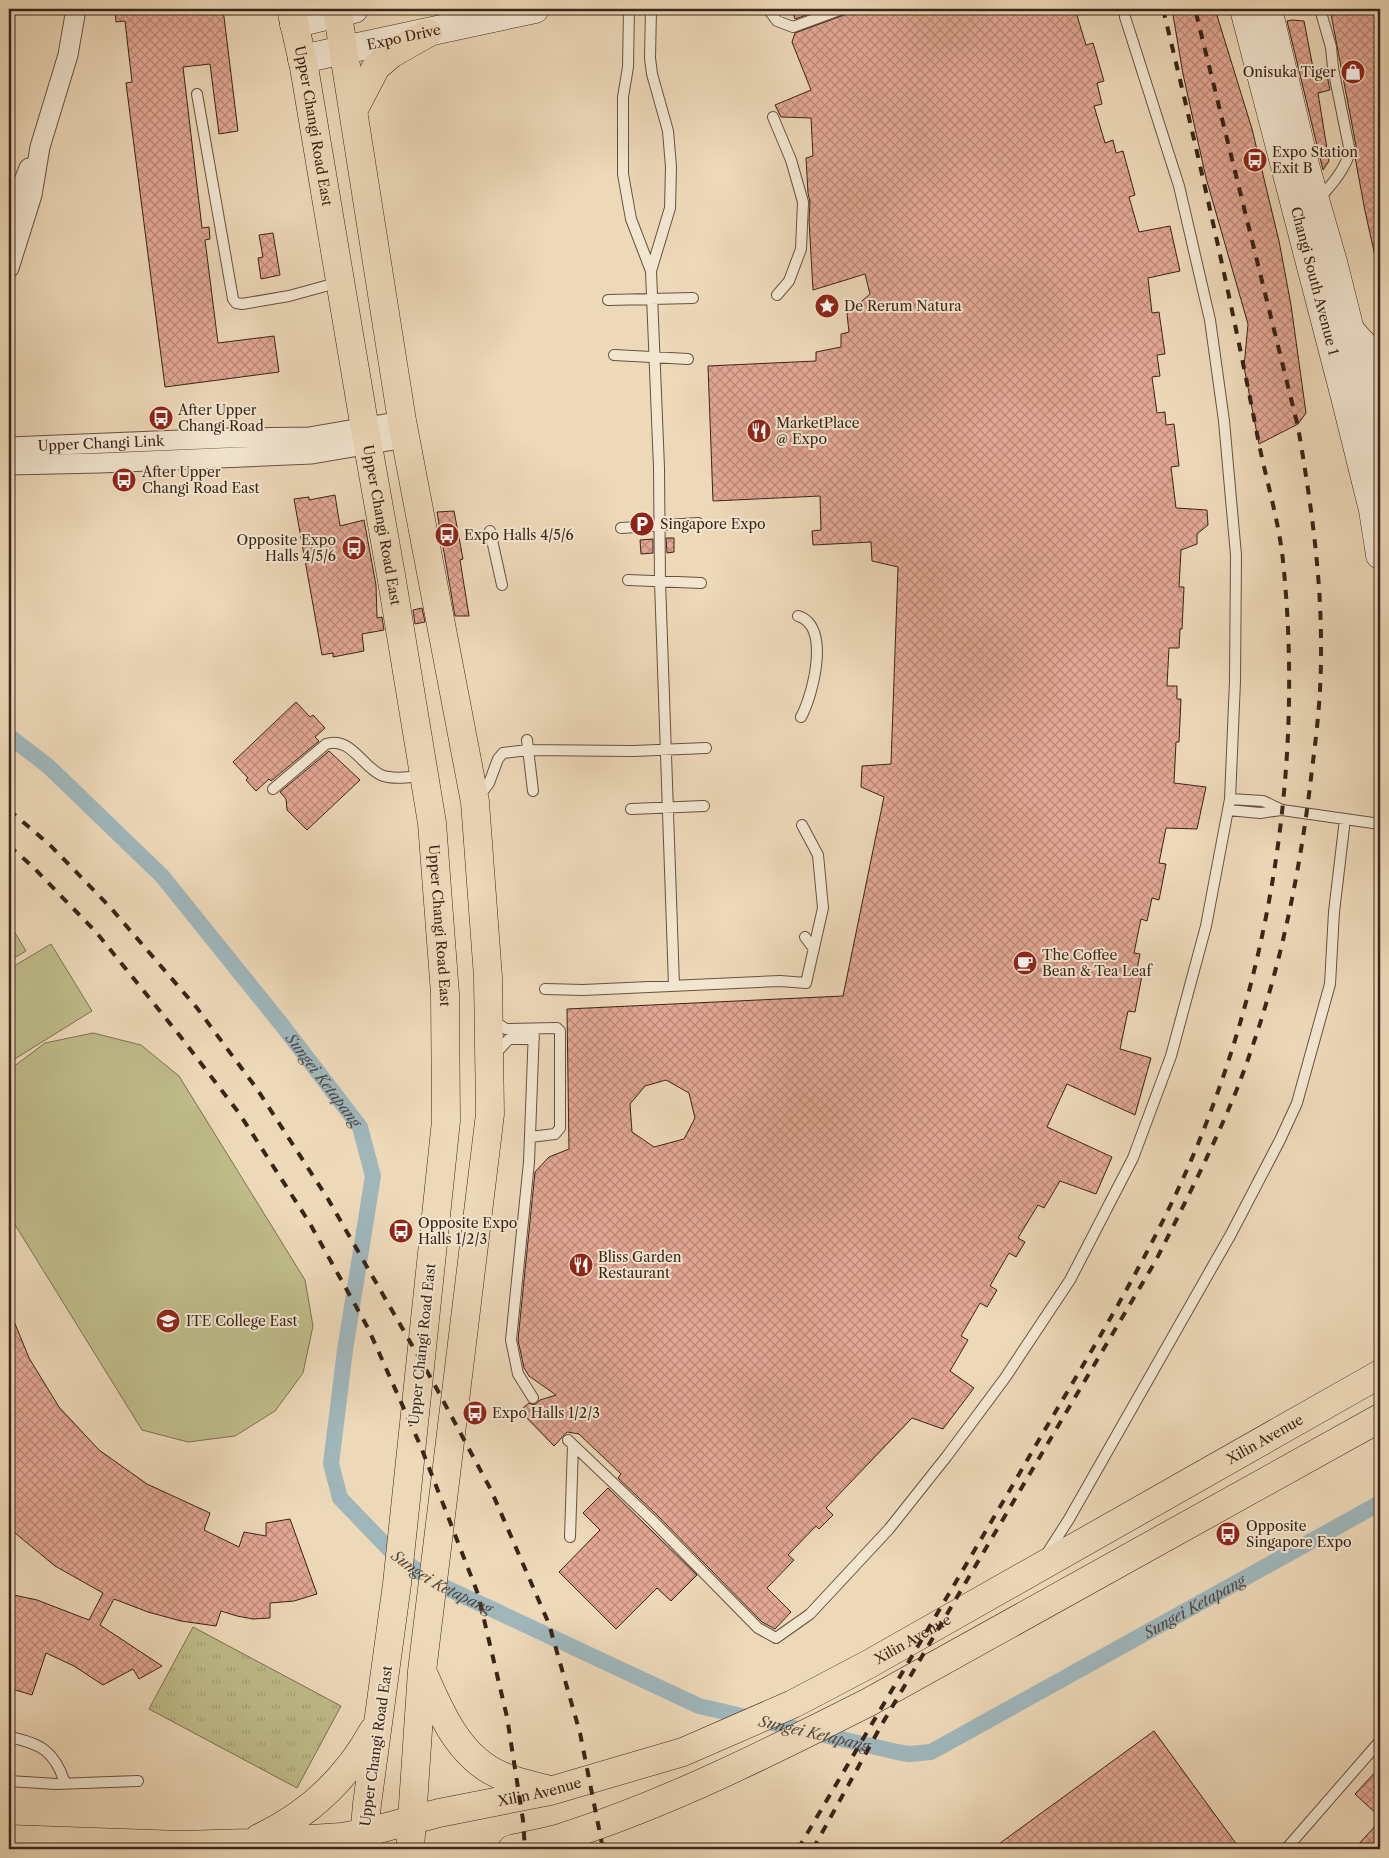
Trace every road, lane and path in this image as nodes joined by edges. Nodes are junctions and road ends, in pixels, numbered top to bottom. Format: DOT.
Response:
graph roads {
  1 [pos="76,9"];
  2 [pos="535,9"];
  3 [pos="629,9"];
  4 [pos="651,9"];
  5 [pos="659,9"];
  6 [pos="768,9"];
  7 [pos="842,9"];
  8 [pos="1244,9"];
  9 [pos="1268,9"];
  10 [pos="1320,9"];
  11 [pos="343,10"];
  12 [pos="293,16"];
  13 [pos="1124,17"];
  14 [pos="428,33"];
  15 [pos="345,50"];
  16 [pos="650,58"];
  17 [pos="302,59"];
  18 [pos="197,94"];
  19 [pos="354,110"];
  20 [pos="773,117"];
  21 [pos="40,147"];
  22 [pos="1316,202"];
  23 [pos="9,220"];
  24 [pos="11,255"];
  25 [pos="651,271"];
  26 [pos="341,282"];
  27 [pos="777,296"];
  28 [pos="652,298"];
  29 [pos="693,298"];
  30 [pos="608,300"];
  31 [pos="1350,328"];
  32 [pos="614,355"];
  33 [pos="654,358"];
  34 [pos="1380,358"];
  35 [pos="688,359"];
  36 [pos="1365,400"];
  37 [pos="404,429"];
  38 [pos="366,437"];
  39 [pos="9,447"];
  40 [pos="1380,450"];
  41 [pos="9,465"];
  42 [pos="698,523"];
  43 [pos="659,526"];
  44 [pos="621,528"];
  45 [pos="490,531"];
  46 [pos="1380,555"];
  47 [pos="628,580"];
  48 [pos="660,582"];
  49 [pos="701,583"];
  50 [pos="502,585"];
  51 [pos="798,616"];
  52 [pos="800,718"];
  53 [pos="528,745"];
  54 [pos="706,748"];
  55 [pos="666,749"];
  56 [pos="424,776"];
  57 [pos="273,789"];
  58 [pos="533,791"];
  59 [pos="1230,799"];
  60 [pos="475,803"];
  61 [pos="704,806"];
  62 [pos="668,807"];
  63 [pos="631,809"];
  64 [pos="1228,810"];
  65 [pos="1282,810"];
  66 [pos="1345,819"];
  67 [pos="1380,824"];
  68 [pos="802,825"];
  69 [pos="805,937"];
  70 [pos="814,949"];
  71 [pos="674,985"];
  72 [pos="545,989"];
  73 [pos="489,1018"];
  74 [pos="534,1034"];
  75 [pos="490,1061"];
  76 [pos="530,1136"];
  77 [pos="1380,1374"];
  78 [pos="533,1398"];
  79 [pos="1380,1418"];
  80 [pos="570,1537"];
  81 [pos="1035,1571"];
  82 [pos="422,1671"];
  83 [pos="379,1721"];
  84 [pos="9,1737"];
  85 [pos="1380,1742"];
  86 [pos="9,1781"];
  87 [pos="138,1782"];
  88 [pos="66,1783"];
  89 [pos="550,1791"];
  90 [pos="411,1820"];
  91 [pos="9,1839"];
  92 [pos="363,1841"];
  93 [pos="249,1843"];
  94 [pos="410,1849"];
  95 [pos="512,1849"];
  96 [pos="1286,1849"];
  1 -- 21 [label="street"];
  2 -- 14 [label="street, Expo Drive"];
  3 -- 25 [label="lane"];
  4 -- 16 [label="lane"];
  5 -- 16 [label="lane"];
  6 -- 7 [label="lane"];
  8 -- 36 [label="street, Changi South Avenue 1"];
  9 -- 22 [label="street, Changi South Avenue 1"];
  10 -- 22 [label="lane"];
  11 -- 12 [label="street"];
  11 -- 15 [label="main road"];
  12 -- 17 [label="main road, Upper Changi Road East"];
  13 -- 59 [label="lane"];
  14 -- 15 [label="street, Expo Drive"];
  14 -- 19 [label="main road"];
  15 -- 17 [label="street, Expo Drive"];
  15 -- 19 [label="main road"];
  16 -- 25 [label="lane"];
  17 -- 26 [label="main road, Upper Changi Road East"];
  18 -- 26 [label="lane"];
  19 -- 37 [label="main road"];
  20 -- 27 [label="lane"];
  21 -- 23 [label="street"];
  21 -- 24 [label="street"];
  22 -- 31 [label="street, Changi South Avenue 1"];
  25 -- 28 [label="lane"];
  26 -- 38 [label="main road, Upper Changi Road East"];
  28 -- 29 [label="lane"];
  28 -- 30 [label="lane"];
  28 -- 33 [label="lane"];
  31 -- 34 [label="street"];
  31 -- 36 [label="street, Changi South Avenue 1"];
  32 -- 33 [label="lane"];
  33 -- 35 [label="lane"];
  33 -- 43 [label="lane"];
  36 -- 40 [label="street, Changi South Avenue 1"];
  36 -- 46 [label="street, Changi South Avenue 1"];
  37 -- 38 [label="street, Upper Changi Link"];
  37 -- 60 [label="main road"];
  38 -- 39 [label="street, Upper Changi Link"];
  38 -- 41 [label="street, Upper Changi Link"];
  38 -- 56 [label="main road, Upper Changi Road East"];
  42 -- 43 [label="lane"];
  43 -- 44 [label="lane"];
  43 -- 48 [label="lane"];
  45 -- 50 [label="lane"];
  47 -- 48 [label="lane"];
  48 -- 49 [label="lane"];
  48 -- 55 [label="lane"];
  51 -- 52 [label="lane"];
  53 -- 55 [label="lane"];
  53 -- 58 [label="lane"];
  53 -- 60 [label="lane"];
  54 -- 55 [label="lane"];
  55 -- 62 [label="lane"];
  56 -- 57 [label="lane"];
  56 -- 83 [label="main road, Upper Changi Road East"];
  59 -- 64 [label="lane"];
  59 -- 65 [label="lane"];
  60 -- 73 [label="main road"];
  61 -- 62 [label="lane"];
  62 -- 63 [label="lane"];
  62 -- 71 [label="lane"];
  64 -- 65 [label="lane"];
  64 -- 80 [label="lane"];
  65 -- 66 [label="lane"];
  66 -- 67 [label="lane"];
  66 -- 81 [label="lane"];
  68 -- 70 [label="lane"];
  69 -- 70 [label="lane"];
  70 -- 71 [label="lane"];
  71 -- 72 [label="lane"];
  73 -- 74 [label="lane"];
  73 -- 75 [label="main road"];
  74 -- 75 [label="lane"];
  74 -- 76 [label="lane"];
  74 -- 76 [label="lane"];
  75 -- 82 [label="main road"];
  76 -- 78 [label="lane"];
  77 -- 81 [label="main road, Xilin Avenue"];
  79 -- 95 [label="main road"];
  81 -- 89 [label="main road, Xilin Avenue"];
  82 -- 89 [label="main road"];
  82 -- 90 [label="main road"];
  83 -- 92 [label="main road, Upper Changi Road East"];
  83 -- 93 [label="main road"];
  84 -- 88 [label="lane"];
  85 -- 96 [label="lane"];
  86 -- 88 [label="lane"];
  87 -- 88 [label="lane"];
  89 -- 90 [label="main road, Xilin Avenue"];
  90 -- 92 [label="main road, Xilin Avenue"];
  90 -- 94 [label="main road"];
  91 -- 93 [label="main road, Xilin Avenue"];
  92 -- 93 [label="main road, Xilin Avenue"];
}
